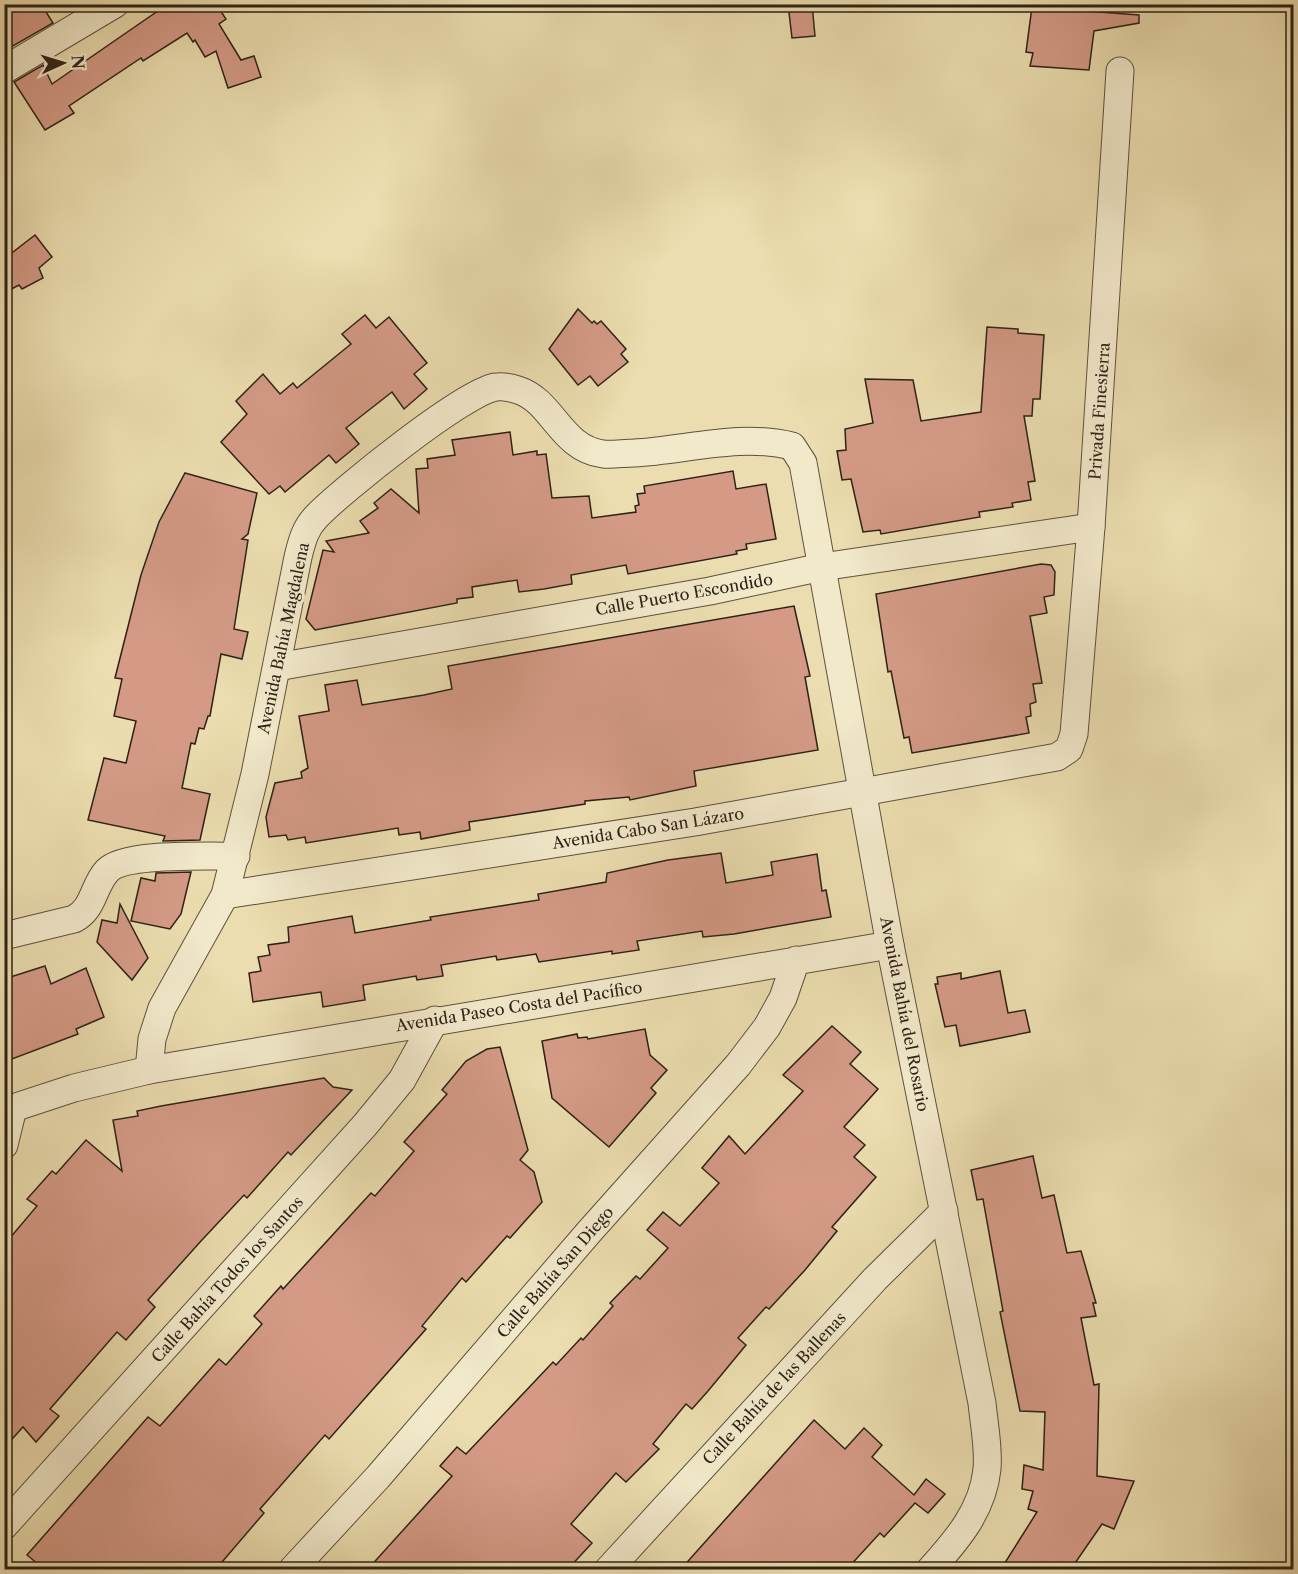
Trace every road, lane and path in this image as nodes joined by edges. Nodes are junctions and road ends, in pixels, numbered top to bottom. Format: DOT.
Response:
graph roads {
  1 [pos="115,4"];
  2 [pos="4,70"];
  3 [pos="1120,71"];
  4 [pos="792,446"];
  5 [pos="1091,527"];
  6 [pos="822,567"];
  7 [pos="277,667"];
  8 [pos="1068,749"];
  9 [pos="862,793"];
  10 [pos="236,856"];
  11 [pos="225,896"];
  12 [pos="4,936"];
  13 [pos="890,945"];
  14 [pos="796,960"];
  15 [pos="435,1020"];
  16 [pos="149,1070"];
  17 [pos="9,1110"];
  18 [pos="4,1145"];
  19 [pos="944,1211"];
  20 [pos="4,1526"];
  21 [pos="292,1569"];
  22 [pos="608,1569"];
  23 [pos="930,1569"];
  1 -- 2 [label="street"];
  3 -- 5 [label="street, Privada Finesierra"];
  4 -- 6 [label="street, Avenida Bahía del Rosario"];
  4 -- 7 [label="street, Avenida Bahía Magdalena"];
  5 -- 6 [label="street, Calle Puerto Escondido"];
  5 -- 8 [label="street, Privada Finesierra"];
  6 -- 7 [label="street, Calle Puerto Escondido"];
  6 -- 9 [label="street, Avenida Bahía del Rosario"];
  7 -- 10 [label="street, Avenida Bahía Magdalena"];
  8 -- 9 [label="street, Avenida Cabo San Lázaro"];
  9 -- 11 [label="street, Avenida Cabo San Lázaro"];
  9 -- 13 [label="street, Avenida Bahía del Rosario"];
  10 -- 11 [label="street, Avenida Bahía Magdalena"];
  10 -- 12 [label="street"];
  11 -- 16 [label="street, Avenida Bahía Magdalena"];
  13 -- 14 [label="street, Avenida Paseo Costa del Pacífico"];
  13 -- 19 [label="street, Avenida Bahía del Rosario"];
  14 -- 15 [label="street, Avenida Paseo Costa del Pacífico"];
  14 -- 21 [label="street, Calle Bahía San Diego"];
  15 -- 16 [label="street, Avenida Paseo Costa del Pacífico"];
  15 -- 20 [label="street, Calle Bahía Todos los Santos"];
  16 -- 17 [label="street, Avenida Paseo Costa del Pacífico"];
  17 -- 18 [label="street"];
  19 -- 22 [label="street, Calle Bahía de las Ballenas"];
  19 -- 23 [label="street, Avenida Bahía del Rosario"];
}
